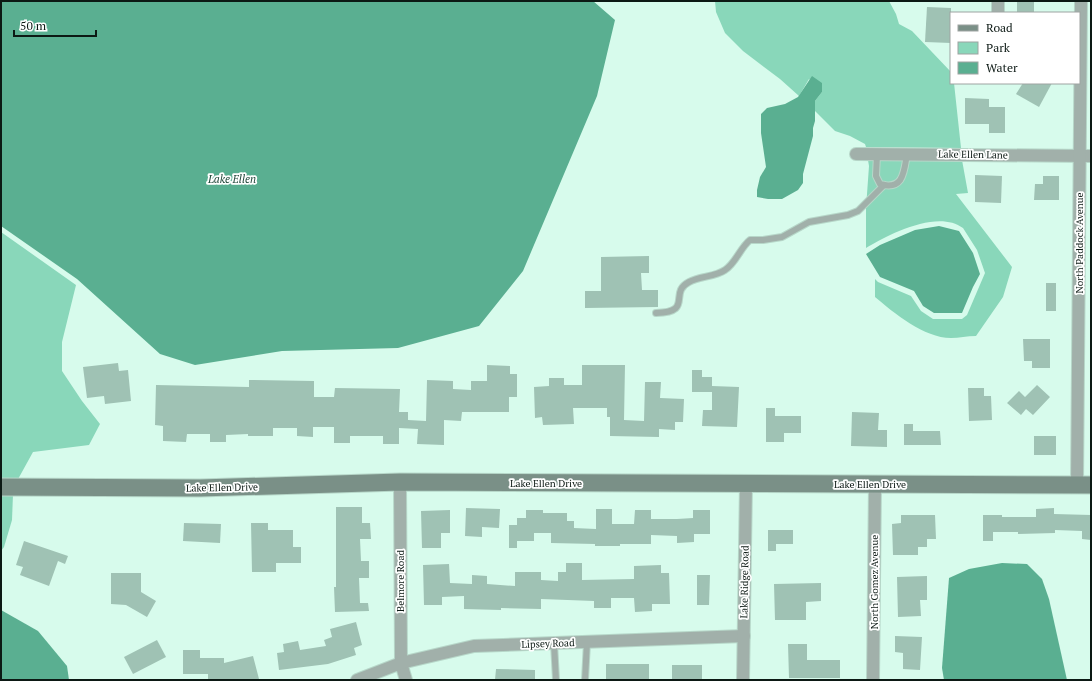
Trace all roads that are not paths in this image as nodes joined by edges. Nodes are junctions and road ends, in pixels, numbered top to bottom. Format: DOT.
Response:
graph roads {
  1 [pos="998,1"];
  2 [pos="1081,1"];
  3 [pos="998,12"];
  4 [pos="856,154"];
  5 [pos="877,154"];
  6 [pos="907,154"];
  7 [pos="1085,156"];
  8 [pos="884,185"];
  9 [pos="656,313"];
  10 [pos="400,482"];
  11 [pos="875,483"];
  12 [pos="746,484"];
  13 [pos="1084,485"];
  14 [pos="1,487"];
  15 [pos="744,636"];
  16 [pos="587,642"];
  17 [pos="554,643"];
  18 [pos="401,663"];
  19 [pos="357,680"];
  20 [pos="406,680"];
  21 [pos="556,680"];
  22 [pos="585,680"];
  23 [pos="743,680"];
  24 [pos="873,680"];
  1 -- 3 [label="street"];
  2 -- 7 [label="street, North Paddock Avenue"];
  4 -- 5 [label="street, Lake Ellen Lane"];
  5 -- 6 [label="street, Lake Ellen Lane"];
  5 -- 8 [label="lane"];
  6 -- 7 [label="street, Lake Ellen Lane"];
  6 -- 8 [label="lane"];
  7 -- 13 [label="street, North Paddock Avenue"];
  8 -- 9 [label="lane"];
  10 -- 12 [label="street, Lake Ellen Drive"];
  10 -- 14 [label="street, Lake Ellen Drive"];
  10 -- 18 [label="street, Belmore Road"];
  11 -- 12 [label="street, Lake Ellen Drive"];
  11 -- 13 [label="street, Lake Ellen Drive"];
  11 -- 24 [label="street, North Gomez Avenue"];
  12 -- 15 [label="street, Lake Ridge Road"];
  15 -- 16 [label="street, Lipsey Road"];
  15 -- 23 [label="street, Lake Ridge Road"];
  16 -- 17 [label="street, Lipsey Road"];
  16 -- 22 [label="lane"];
  17 -- 18 [label="street, Lipsey Road"];
  17 -- 21 [label="lane"];
  18 -- 19 [label="street, Lipsey Road"];
  18 -- 20 [label="street, Belmore Road"];
}
